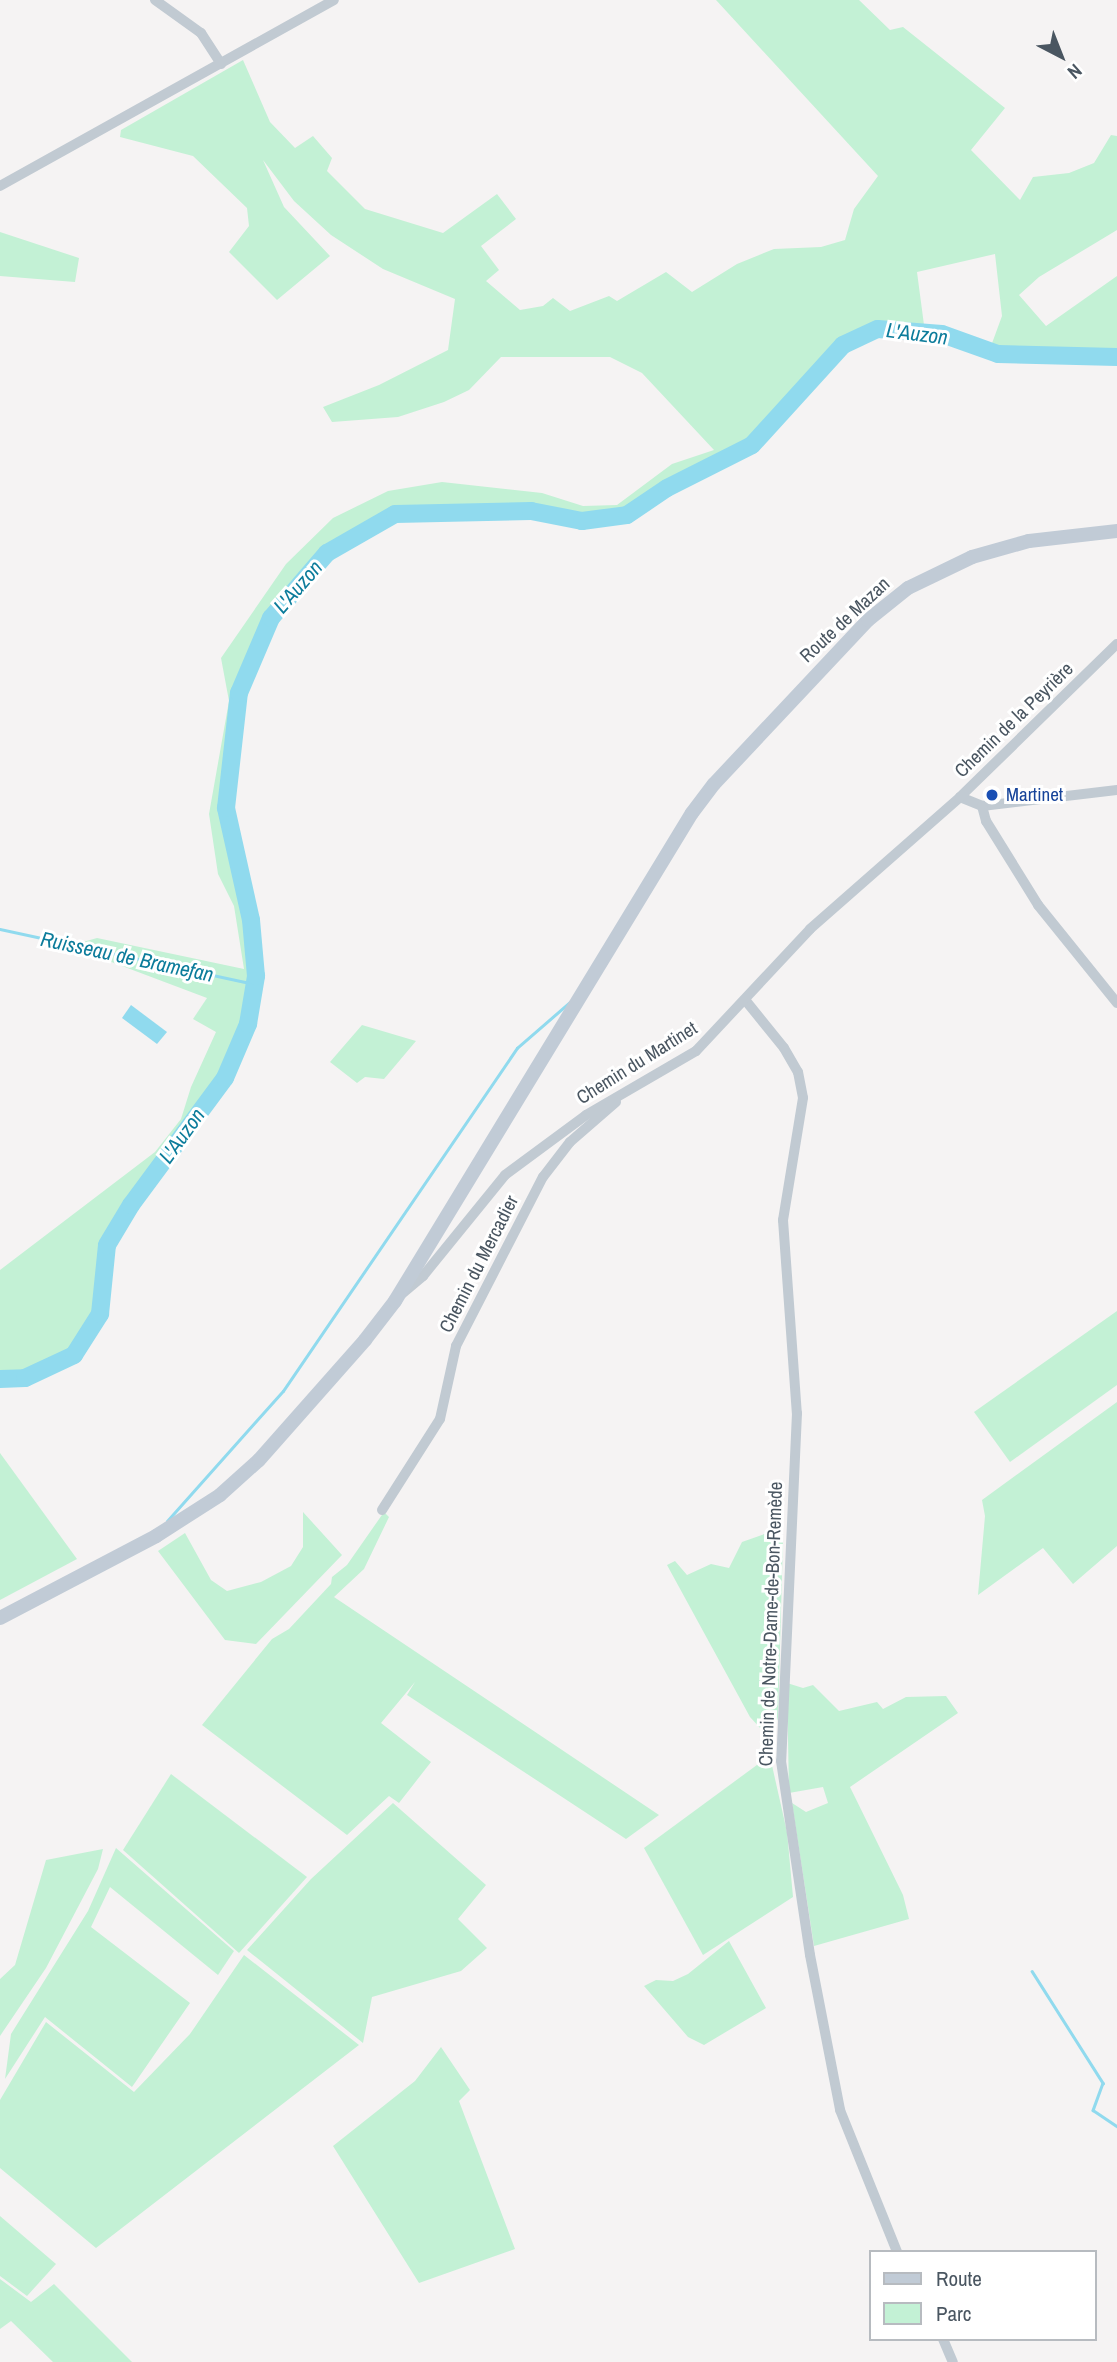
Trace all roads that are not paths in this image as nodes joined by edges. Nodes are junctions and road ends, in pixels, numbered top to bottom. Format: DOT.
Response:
graph roads {
  1 [pos="155,0"];
  2 [pos="334,0"];
  3 [pos="221,64"];
  4 [pos="2,182"];
  5 [pos="1117,531"];
  6 [pos="1117,644"];
  7 [pos="1117,790"];
  8 [pos="960,797"];
  9 [pos="982,806"];
  10 [pos="746,1001"];
  11 [pos="1117,1003"];
  12 [pos="626,1095"];
  13 [pos="395,1301"];
  14 [pos="382,1510"];
  15 [pos="0,1618"];
  16 [pos="896,2250"];
  17 [pos="944,2341"];
  18 [pos="953,2362"];
  1 -- 3 [label="street"];
  2 -- 3 [label="street"];
  3 -- 4 [label="street"];
  5 -- 13 [label="main road, Route de Mazan"];
  6 -- 8 [label="street, Chemin de la Peyrière"];
  7 -- 9 [label="street, Chemin de la Peyrière"];
  8 -- 9 [label="street, Chemin de la Peyrière"];
  8 -- 10 [label="street, Chemin du Martinet"];
  9 -- 11 [label="street"];
  10 -- 12 [label="street, Chemin du Martinet"];
  10 -- 16 [label="street, Chemin de Notre-Dame-de-Bon-Remède"];
  12 -- 13 [label="street, Chemin du Martinet"];
  12 -- 14 [label="street, Chemin du Mercadier"];
  13 -- 15 [label="main road, Route de Mazan"];
  17 -- 18 [label="street"];
}
